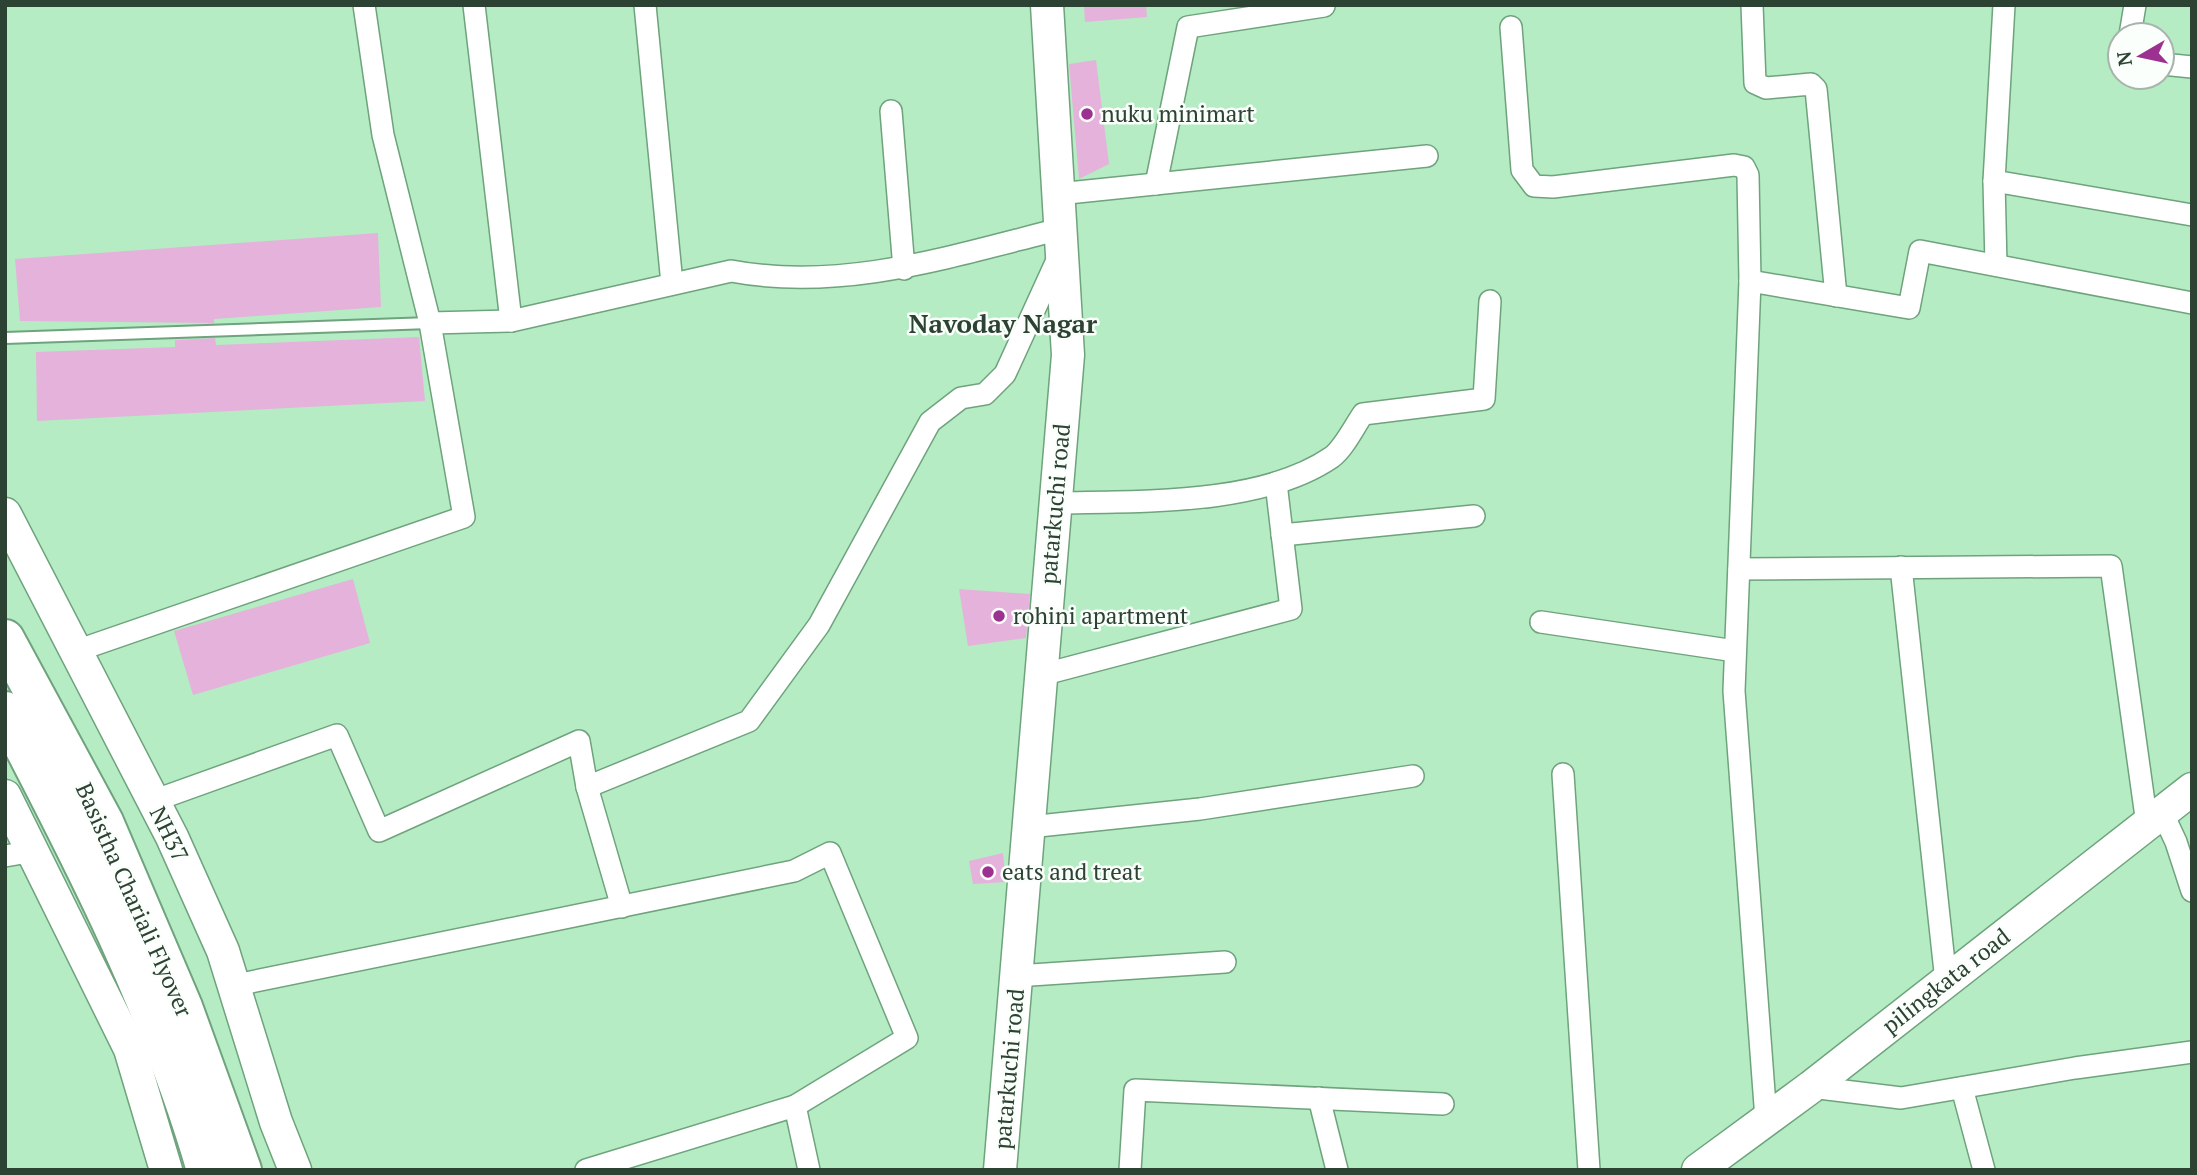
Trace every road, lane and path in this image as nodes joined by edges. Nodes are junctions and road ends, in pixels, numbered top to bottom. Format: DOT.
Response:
graph roads {
  1 [pos="364,5"];
  2 [pos="474,5"];
  3 [pos="645,5"];
  4 [pos="1047,5"];
  5 [pos="1752,5"];
  6 [pos="2004,5"];
  7 [pos="1324,6"];
  8 [pos="1511,27"];
  9 [pos="891,111"];
  10 [pos="1427,156"];
  11 [pos="1994,181"];
  12 [pos="1156,184"];
  13 [pos="1058,194"];
  14 [pos="2192,215"];
  15 [pos="1061,240"];
  16 [pos="1996,265"];
  17 [pos="904,269"];
  18 [pos="1750,281"];
  19 [pos="672,284"];
  20 [pos="1836,296"];
  21 [pos="1490,301"];
  22 [pos="2192,303"];
  23 [pos="511,321"];
  24 [pos="430,323"];
  25 [pos="5,338"];
  26 [pos="1276,484"];
  27 [pos="1056,503"];
  28 [pos="5,514"];
  29 [pos="1474,516"];
  30 [pos="1282,535"];
  31 [pos="1901,568"];
  32 [pos="1739,569"];
  33 [pos="1541,622"];
  34 [pos="5,639"];
  35 [pos="1735,651"];
  36 [pos="76,652"];
  37 [pos="1041,676"];
  38 [pos="5,711"];
  39 [pos="1563,774"];
  40 [pos="1413,776"];
  41 [pos="587,787"];
  42 [pos="2192,789"];
  43 [pos="5,796"];
  44 [pos="153,801"];
  45 [pos="2154,818"];
  46 [pos="1029,827"];
  47 [pos="20,853"];
  48 [pos="2192,891"];
  49 [pos="622,907"];
  50 [pos="1225,962"];
  51 [pos="1016,976"];
  52 [pos="1946,981"];
  53 [pos="236,985"];
  54 [pos="2192,1052"];
  55 [pos="1811,1087"];
  56 [pos="1962,1087"];
  57 [pos="1319,1098"];
  58 [pos="1443,1104"];
  59 [pos="795,1106"];
  60 [pos="1766,1119"];
  61 [pos="166,1170"];
  62 [pos="206,1170"];
  63 [pos="242,1170"];
  64 [pos="295,1170"];
  65 [pos="586,1170"];
  66 [pos="809,1170"];
  67 [pos="1000,1170"];
  68 [pos="1130,1170"];
  69 [pos="1337,1170"];
  70 [pos="1589,1170"];
  71 [pos="1698,1170"];
  72 [pos="1984,1170"];
  1 -- 24 [label="street"];
  2 -- 23 [label="street"];
  3 -- 19 [label="street"];
  4 -- 13 [label="street, patarkuchi road"];
  5 -- 20 [label="street"];
  6 -- 11 [label="street"];
  7 -- 12 [label="street"];
  8 -- 18 [label="street"];
  9 -- 17 [label="street"];
  10 -- 12 [label="street"];
  11 -- 14 [label="street"];
  11 -- 16 [label="street"];
  12 -- 13 [label="street"];
  13 -- 15 [label="street, patarkuchi road"];
  15 -- 17 [label="street"];
  15 -- 27 [label="street, patarkuchi road"];
  15 -- 41 [label="street"];
  16 -- 20 [label="street"];
  16 -- 22 [label="street"];
  17 -- 19 [label="street"];
  18 -- 20 [label="street"];
  18 -- 32 [label="street"];
  19 -- 23 [label="street"];
  21 -- 26 [label="street"];
  23 -- 24 [label="street"];
  24 -- 25 [label="lane"];
  24 -- 36 [label="street"];
  26 -- 27 [label="street"];
  26 -- 30 [label="street"];
  27 -- 37 [label="street, patarkuchi road"];
  28 -- 36 [label="street, NH37"];
  29 -- 30 [label="street"];
  30 -- 37 [label="street"];
  31 -- 32 [label="street"];
  31 -- 45 [label="street"];
  31 -- 52 [label="street"];
  32 -- 35 [label="street"];
  33 -- 35 [label="street"];
  34 -- 63 [label="highway, Basistha Chariali Flyover"];
  35 -- 60 [label="street"];
  36 -- 44 [label="street, NH37"];
  37 -- 46 [label="street, patarkuchi road"];
  38 -- 62 [label="highway, Basistha Chariali Flyover"];
  39 -- 70 [label="street"];
  40 -- 46 [label="street"];
  41 -- 44 [label="street"];
  41 -- 49 [label="street"];
  42 -- 45 [label="street, pilingkata road"];
  43 -- 47 [label="street"];
  44 -- 53 [label="street, NH37"];
  45 -- 48 [label="street"];
  45 -- 52 [label="street, pilingkata road"];
  46 -- 51 [label="street, patarkuchi road"];
  47 -- 61 [label="street"];
  49 -- 53 [label="street"];
  49 -- 59 [label="street"];
  50 -- 51 [label="street"];
  51 -- 67 [label="street, patarkuchi road"];
  52 -- 55 [label="street, pilingkata road"];
  53 -- 64 [label="street, NH37"];
  54 -- 56 [label="street"];
  55 -- 56 [label="street"];
  55 -- 60 [label="street, pilingkata road"];
  56 -- 72 [label="street"];
  57 -- 58 [label="street"];
  57 -- 68 [label="street"];
  57 -- 69 [label="street"];
  59 -- 65 [label="street"];
  59 -- 66 [label="street"];
  60 -- 71 [label="street, pilingkata road"];
}
